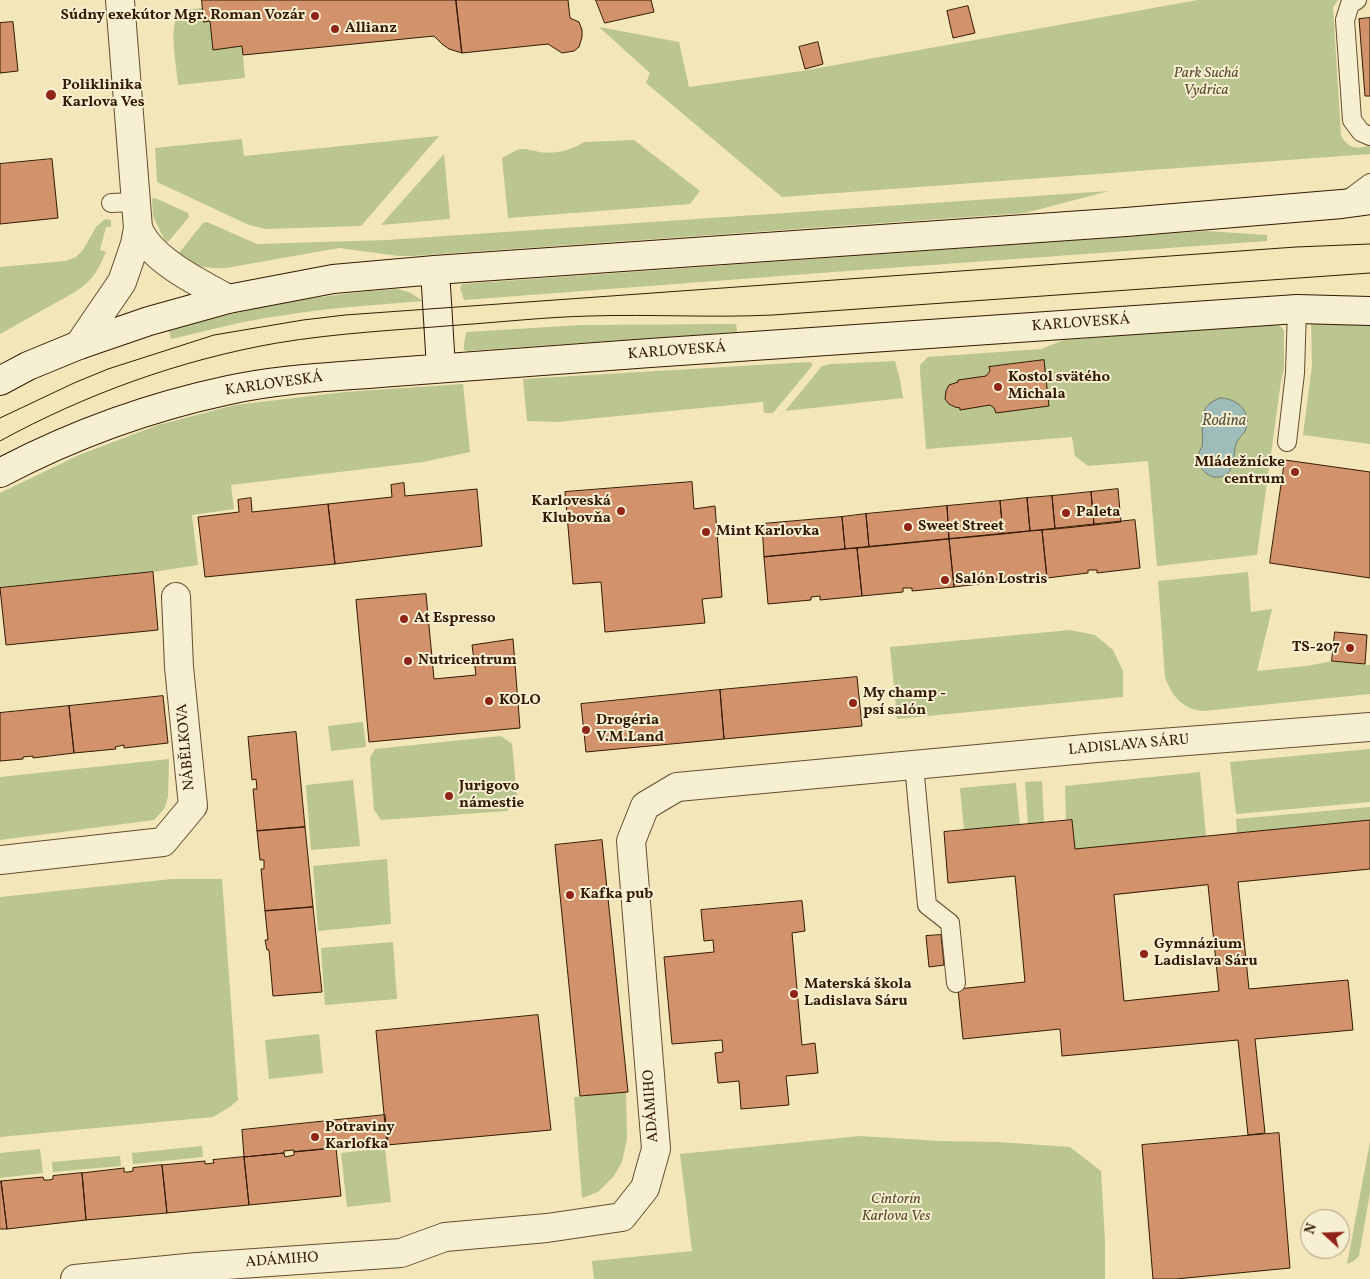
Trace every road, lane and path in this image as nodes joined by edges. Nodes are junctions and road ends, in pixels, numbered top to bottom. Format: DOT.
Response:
graph roads {
  1 [pos="120,0"];
  2 [pos="1357,0"];
  3 [pos="1370,136"];
  4 [pos="1370,183"];
  5 [pos="1370,200"];
  6 [pos="1342,204"];
  7 [pos="128,211"];
  8 [pos="1370,214"];
  9 [pos="435,270"];
  10 [pos="228,298"];
  11 [pos="1297,309"];
  12 [pos="1370,311"];
  13 [pos="79,345"];
  14 [pos="441,368"];
  15 [pos="0,380"];
  16 [pos="1287,442"];
  17 [pos="0,474"];
  18 [pos="176,597"];
  19 [pos="1370,727"];
  20 [pos="901,766"];
  21 [pos="0,860"];
  22 [pos="956,983"];
  23 [pos="75,1279"];
  1 -- 7 [label="main road"];
  2 -- 3 [label="lane"];
  4 -- 6 [label="lane"];
  5 -- 6 [label="main road"];
  6 -- 8 [label="lane"];
  6 -- 9 [label="main road"];
  7 -- 10 [label="main road"];
  7 -- 13 [label="main road"];
  9 -- 10 [label="main road"];
  9 -- 14 [label="main road"];
  10 -- 13 [label="main road"];
  11 -- 12 [label="main road, KARLOVESKÁ"];
  11 -- 14 [label="main road, KARLOVESKÁ"];
  11 -- 16 [label="lane"];
  13 -- 15 [label="main road"];
  14 -- 17 [label="main road, KARLOVESKÁ"];
  18 -- 21 [label="main road, NÁBĚLKOVA"];
  19 -- 20 [label="main road, LADISLAVA SÁRU"];
  20 -- 22 [label="lane"];
  20 -- 23 [label="main road, ADÁMIHO"];
}
